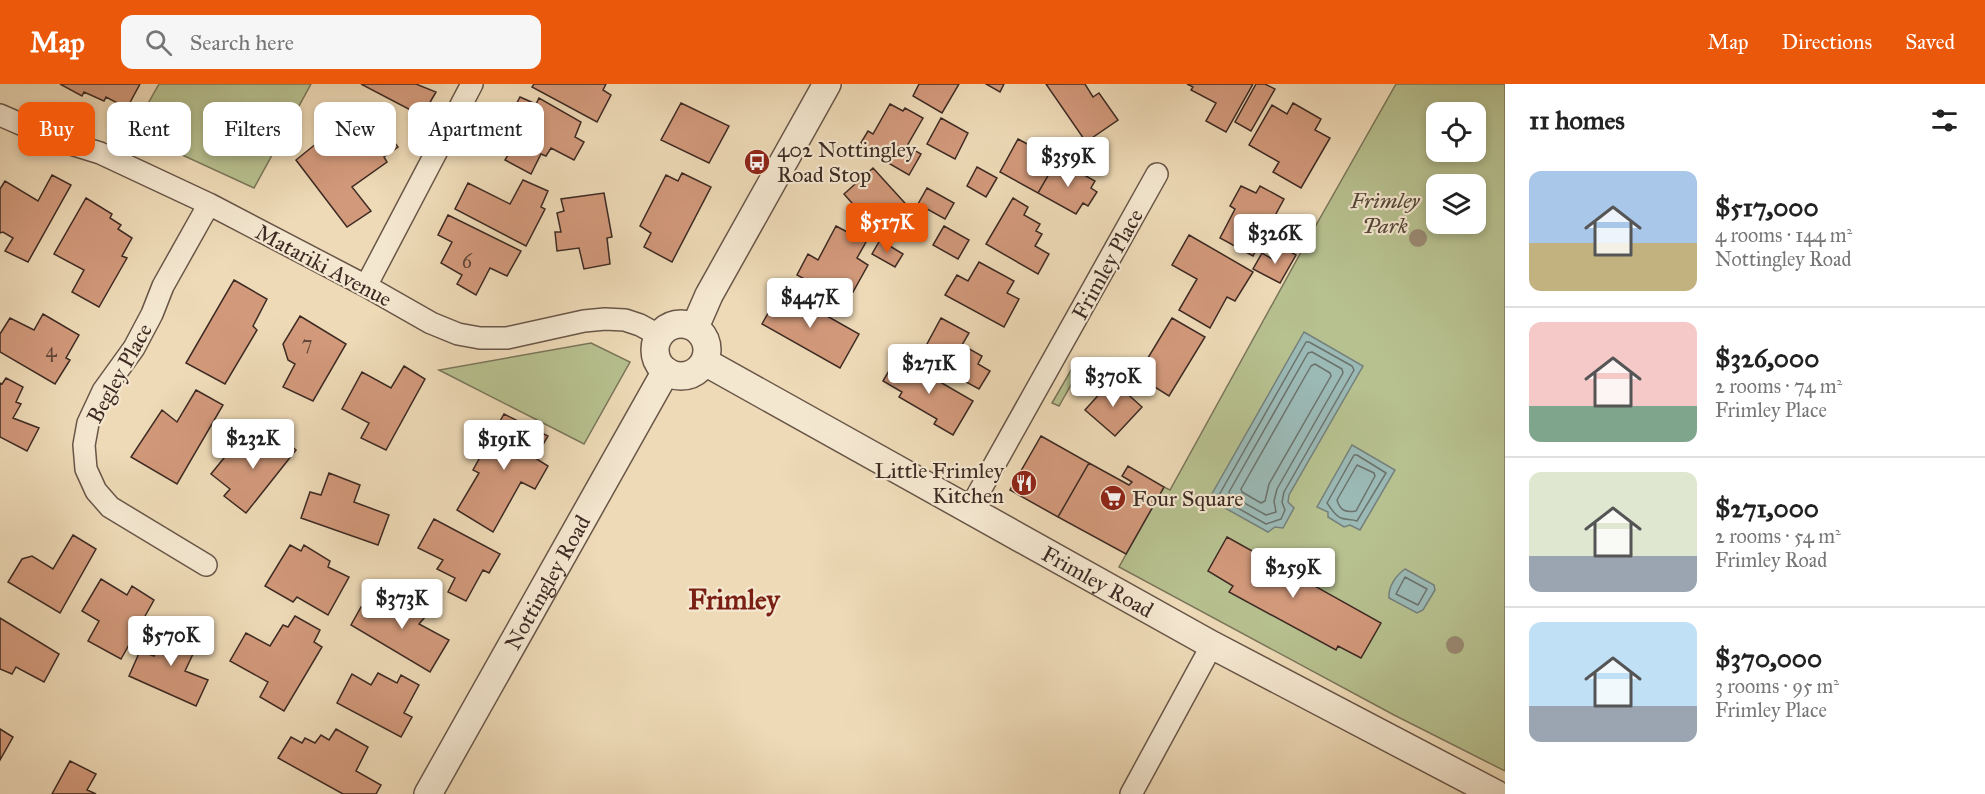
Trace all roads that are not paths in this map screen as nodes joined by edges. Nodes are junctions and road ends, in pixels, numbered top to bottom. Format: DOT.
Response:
graph roads {
  1 [pos="472,84"];
  2 [pos="827,84"];
  3 [pos="0,115"];
  4 [pos="1157,174"];
  5 [pos="209,204"];
  6 [pos="366,286"];
  7 [pos="695,327"];
  8 [pos="658,338"];
  9 [pos="705,362"];
  10 [pos="666,371"];
  11 [pos="969,510"];
  12 [pos="206,565"];
  13 [pos="1212,645"];
  14 [pos="428,794"];
  15 [pos="1131,794"];
  16 [pos="1496,794"];
  1 -- 6 [label="street"];
  2 -- 7 [label="street"];
  3 -- 5 [label="street, Matariki Avenue"];
  4 -- 11 [label="street, Frimley Place"];
  5 -- 6 [label="street, Matariki Avenue"];
  5 -- 12 [label="street, Begley Place"];
  6 -- 8 [label="street, Matariki Avenue"];
  7 -- 8 [label="street"];
  7 -- 9 [label="street"];
  8 -- 10 [label="street"];
  9 -- 10 [label="street"];
  9 -- 11 [label="street, Frimley Road"];
  10 -- 14 [label="street, Nottingley Road"];
  11 -- 13 [label="street, Frimley Road"];
  13 -- 15 [label="street"];
  13 -- 16 [label="street, Frimley Road"];
}
